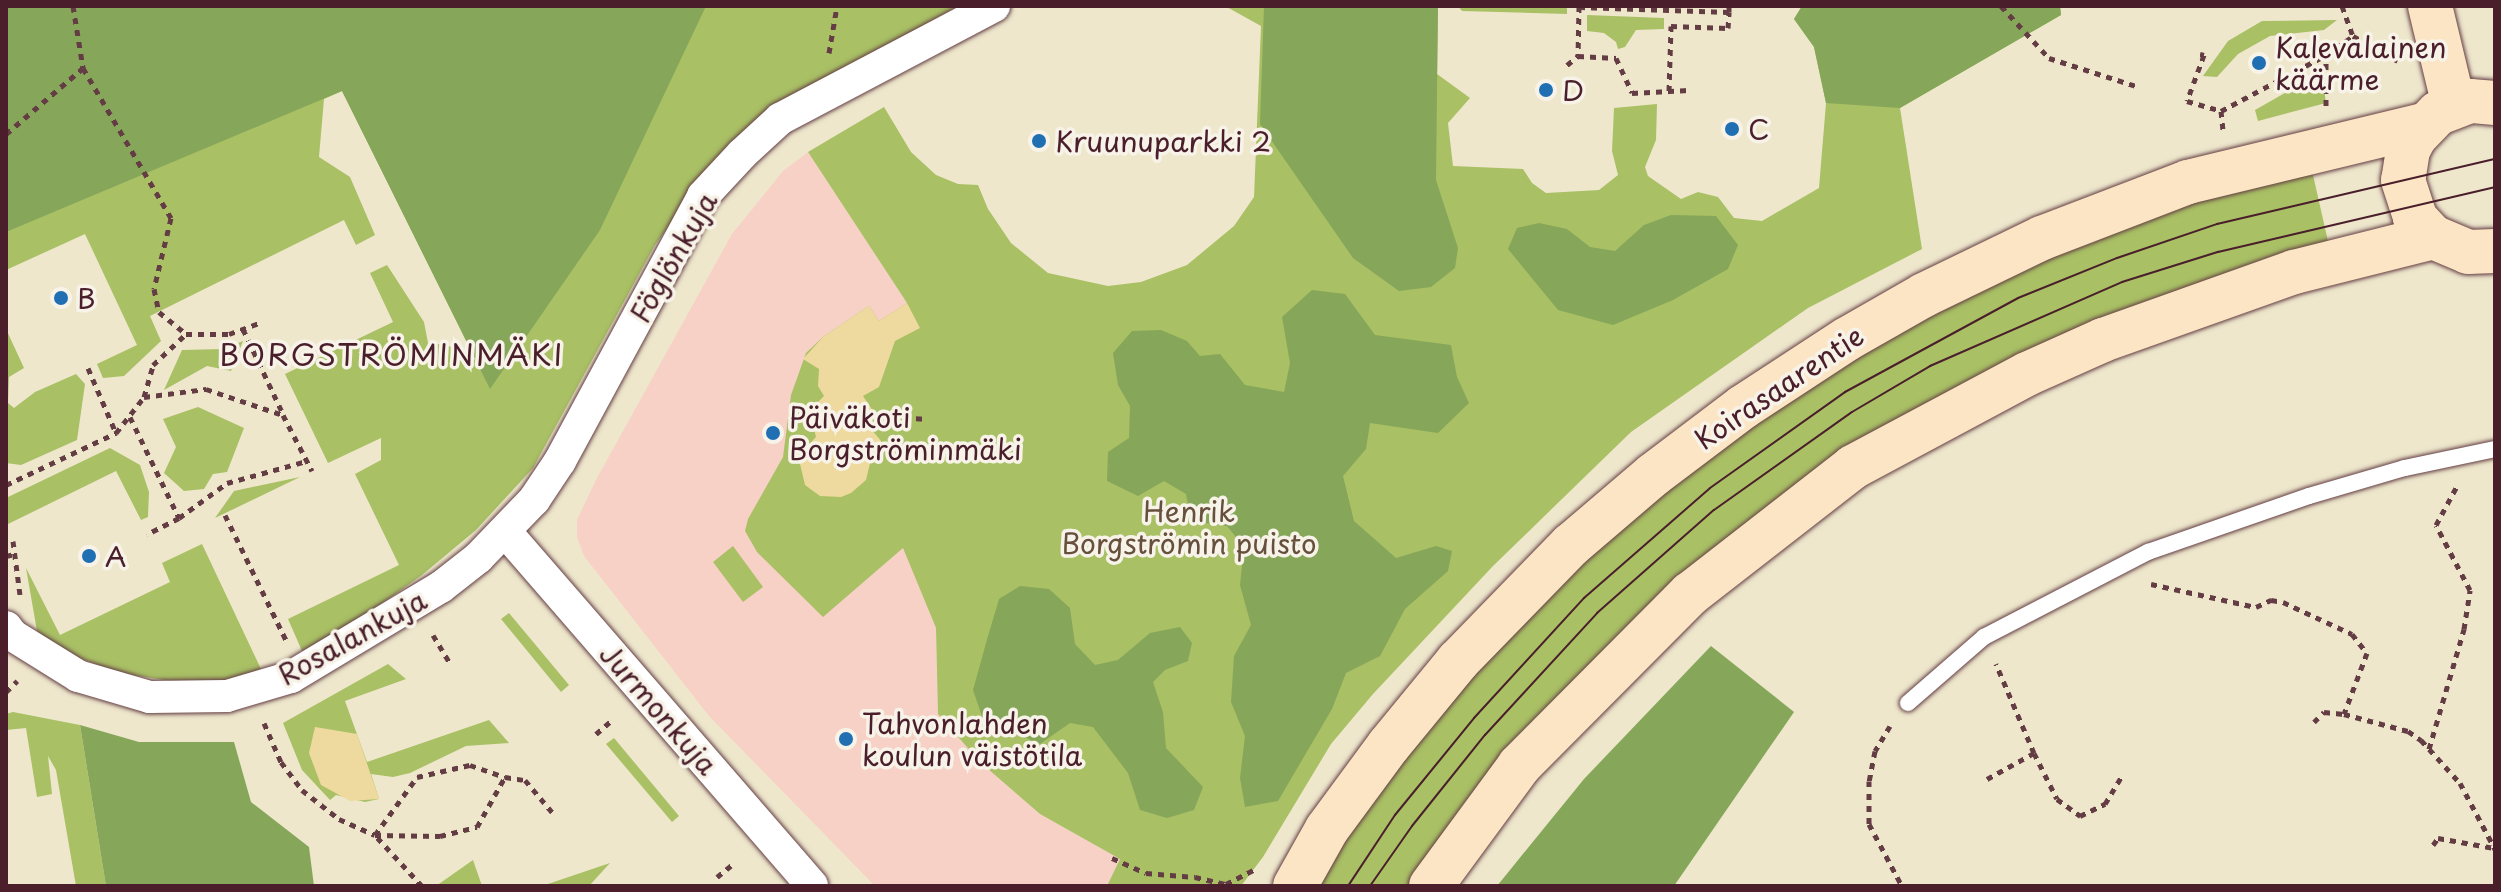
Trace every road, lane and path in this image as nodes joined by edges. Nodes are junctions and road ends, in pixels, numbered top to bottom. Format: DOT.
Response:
graph roads {
  1 [pos="73,6"];
  2 [pos="994,6"];
  3 [pos="1579,6"];
  4 [pos="2001,6"];
  5 [pos="2342,6"];
  6 [pos="2430,6"];
  7 [pos="1729,9"];
  8 [pos="2353,36"];
  9 [pos="2200,54"];
  10 [pos="2326,55"];
  11 [pos="1578,56"];
  12 [pos="2399,62"];
  13 [pos="1567,65"];
  14 [pos="83,68"];
  15 [pos="2122,70"];
  16 [pos="2114,78"];
  17 [pos="2136,86"];
  18 [pos="1689,90"];
  19 [pos="1669,91"];
  20 [pos="2325,111"];
  21 [pos="2458,111"];
  22 [pos="6,134"];
  23 [pos="2433,237"];
  24 [pos="2495,251"];
  25 [pos="260,323"];
  26 [pos="243,329"];
  27 [pos="186,334"];
  28 [pos="88,368"];
  29 [pos="144,397"];
  30 [pos="283,415"];
  31 [pos="130,417"];
  32 [pos="892,417"];
  33 [pos="925,419"];
  34 [pos="116,433"];
  35 [pos="2495,449"];
  36 [pos="2459,457"];
  37 [pos="307,461"];
  38 [pos="312,471"];
  39 [pos="6,485"];
  40 [pos="225,515"];
  41 [pos="179,518"];
  42 [pos="505,531"];
  43 [pos="147,534"];
  44 [pos="15,554"];
  45 [pos="6,556"];
  46 [pos="2109,572"];
  47 [pos="6,627"];
  48 [pos="428,627"];
  49 [pos="1984,637"];
  50 [pos="449,662"];
  51 [pos="301,670"];
  52 [pos="1908,703"];
  53 [pos="2344,714"];
  54 [pos="613,719"];
  55 [pos="2314,722"];
  56 [pos="264,723"];
  57 [pos="596,734"];
  58 [pos="2429,749"];
  59 [pos="2034,753"];
  60 [pos="505,777"];
  61 [pos="2121,777"];
  62 [pos="1987,779"];
  63 [pos="552,812"];
  64 [pos="375,835"];
  65 [pos="2433,845"];
  66 [pos="1112,858"];
  67 [pos="733,864"];
  68 [pos="1279,876"];
  69 [pos="717,877"];
  70 [pos="1225,885"];
  71 [pos="422,886"];
  72 [pos="812,886"];
  73 [pos="1431,886"];
  74 [pos="1902,886"];
  1 -- 14 [label="path"];
  2 -- 42 [label="street, Föglönkuja"];
  3 -- 7 [label="path"];
  3 -- 11 [label="path"];
  4 -- 16 [label="path"];
  5 -- 8 [label="path"];
  6 -- 21 [label="street"];
  7 -- 19 [label="path"];
  8 -- 10 [label="path"];
  8 -- 12 [label="path"];
  9 -- 10 [label="path"];
  10 -- 20 [label="path"];
  11 -- 13 [label="path"];
  11 -- 19 [label="path"];
  14 -- 22 [label="path"];
  14 -- 27 [label="path"];
  15 -- 16 [label="path"];
  16 -- 17 [label="path"];
  18 -- 19 [label="path"];
  21 -- 23 [label="street"];
  21 -- 68 [label="street, Koirasaarentie"];
  23 -- 24 [label="street"];
  23 -- 73 [label="street"];
  25 -- 26 [label="path"];
  26 -- 27 [label="path"];
  26 -- 30 [label="path"];
  27 -- 29 [label="path"];
  28 -- 34 [label="path"];
  29 -- 30 [label="path"];
  29 -- 31 [label="path"];
  30 -- 37 [label="path"];
  31 -- 34 [label="path"];
  31 -- 41 [label="path"];
  32 -- 33 [label="path"];
  34 -- 39 [label="path"];
  35 -- 36 [label="lane"];
  36 -- 46 [label="lane"];
  36 -- 58 [label="path"];
  37 -- 38 [label="path"];
  37 -- 41 [label="path"];
  40 -- 51 [label="path"];
  41 -- 43 [label="path"];
  42 -- 51 [label="street, Rosalankuja"];
  42 -- 72 [label="street, Jurmonkuja"];
  44 -- 45 [label="path"];
  46 -- 49 [label="lane"];
  46 -- 53 [label="path"];
  47 -- 51 [label="street, Rosalankuja"];
  48 -- 50 [label="path"];
  49 -- 52 [label="lane"];
  49 -- 59 [label="path"];
  52 -- 74 [label="path"];
  53 -- 55 [label="path"];
  53 -- 58 [label="path"];
  54 -- 57 [label="path"];
  56 -- 64 [label="path"];
  58 -- 65 [label="path"];
  59 -- 61 [label="path"];
  59 -- 62 [label="path"];
  60 -- 63 [label="path"];
  60 -- 64 [label="path"];
  60 -- 64 [label="path"];
  64 -- 71 [label="path"];
  66 -- 70 [label="path"];
  67 -- 69 [label="path"];
  68 -- 70 [label="path"];
}
